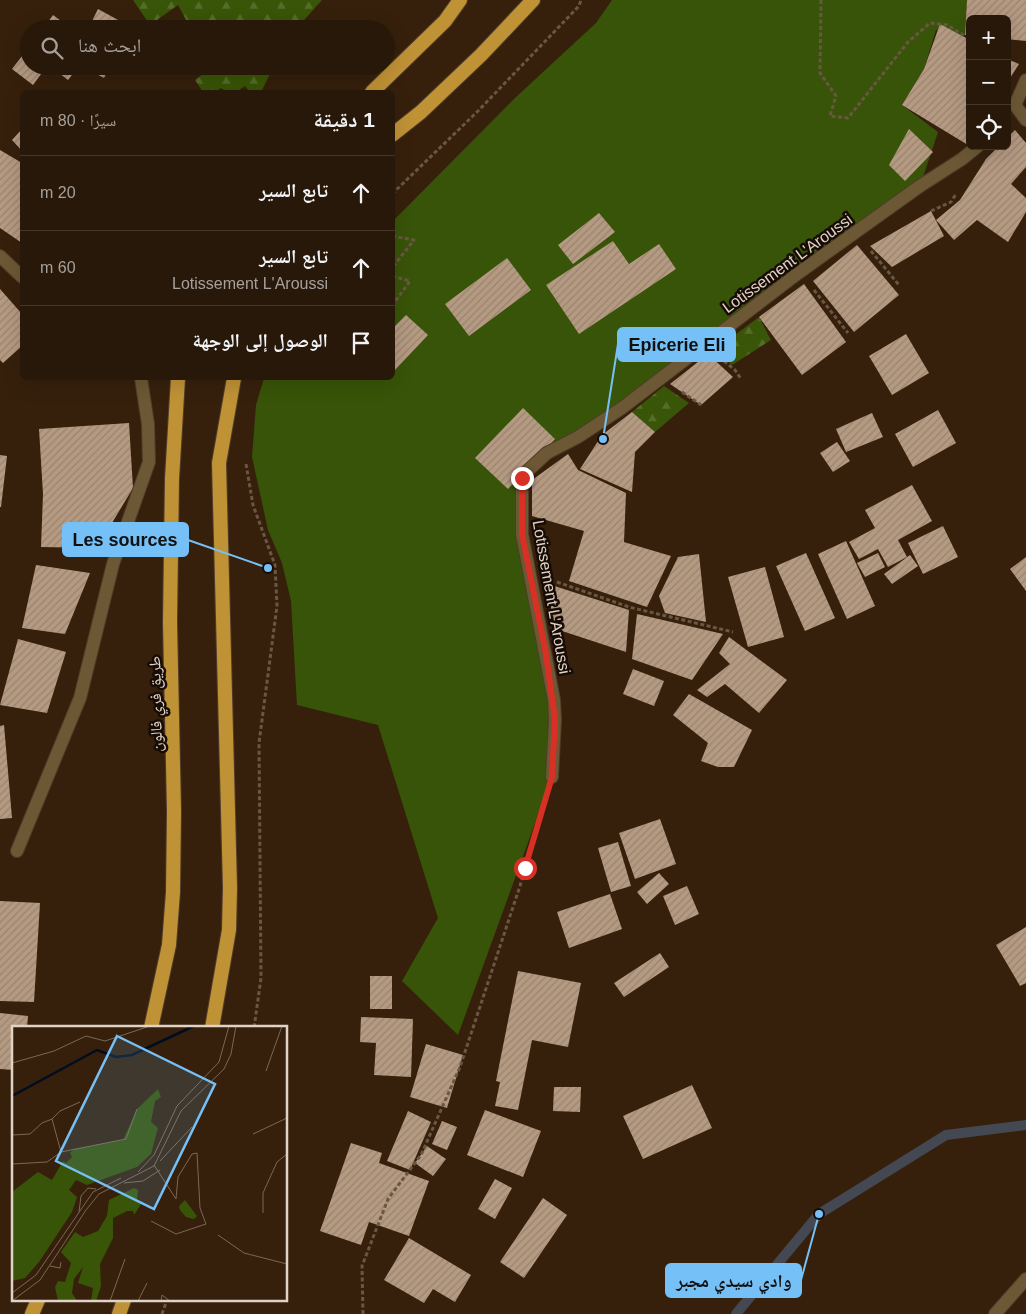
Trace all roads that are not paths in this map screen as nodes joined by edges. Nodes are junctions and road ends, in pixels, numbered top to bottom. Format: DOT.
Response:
graph roads {
  1 [pos="460,0"];
  2 [pos="533,0"];
  3 [pos="395,70"];
  4 [pos="390,75"];
  5 [pos="1026,80"];
  6 [pos="376,89"];
  7 [pos="1011,110"];
  8 [pos="1026,120"];
  9 [pos="395,133"];
  10 [pos="973,150"];
  11 [pos="0,256"];
  12 [pos="20,275"];
  13 [pos="141,380"];
  14 [pos="175,380"];
  15 [pos="234,380"];
  16 [pos="552,777"];
  17 [pos="17,851"];
  18 [pos="151,1026"];
  19 [pos="212,1026"];
  20 [pos="1026,1280"];
  21 [pos="37,1302"];
  22 [pos="123,1302"];
  23 [pos="32,1314"];
  24 [pos="119,1314"];
  25 [pos="994,1314"];
  1 -- 3 [label="highway"];
  2 -- 9 [label="highway"];
  4 -- 6 [label="highway"];
  5 -- 7 [label="street"];
  7 -- 8 [label="street"];
  10 -- 16 [label="street, Lotissement L'Aroussi"];
  11 -- 12 [label="street"];
  13 -- 17 [label="street"];
  14 -- 18 [label="highway, طريق فري فالون"];
  15 -- 19 [label="highway"];
  20 -- 25 [label="street"];
  21 -- 23 [label="highway"];
  22 -- 24 [label="highway"];
}
